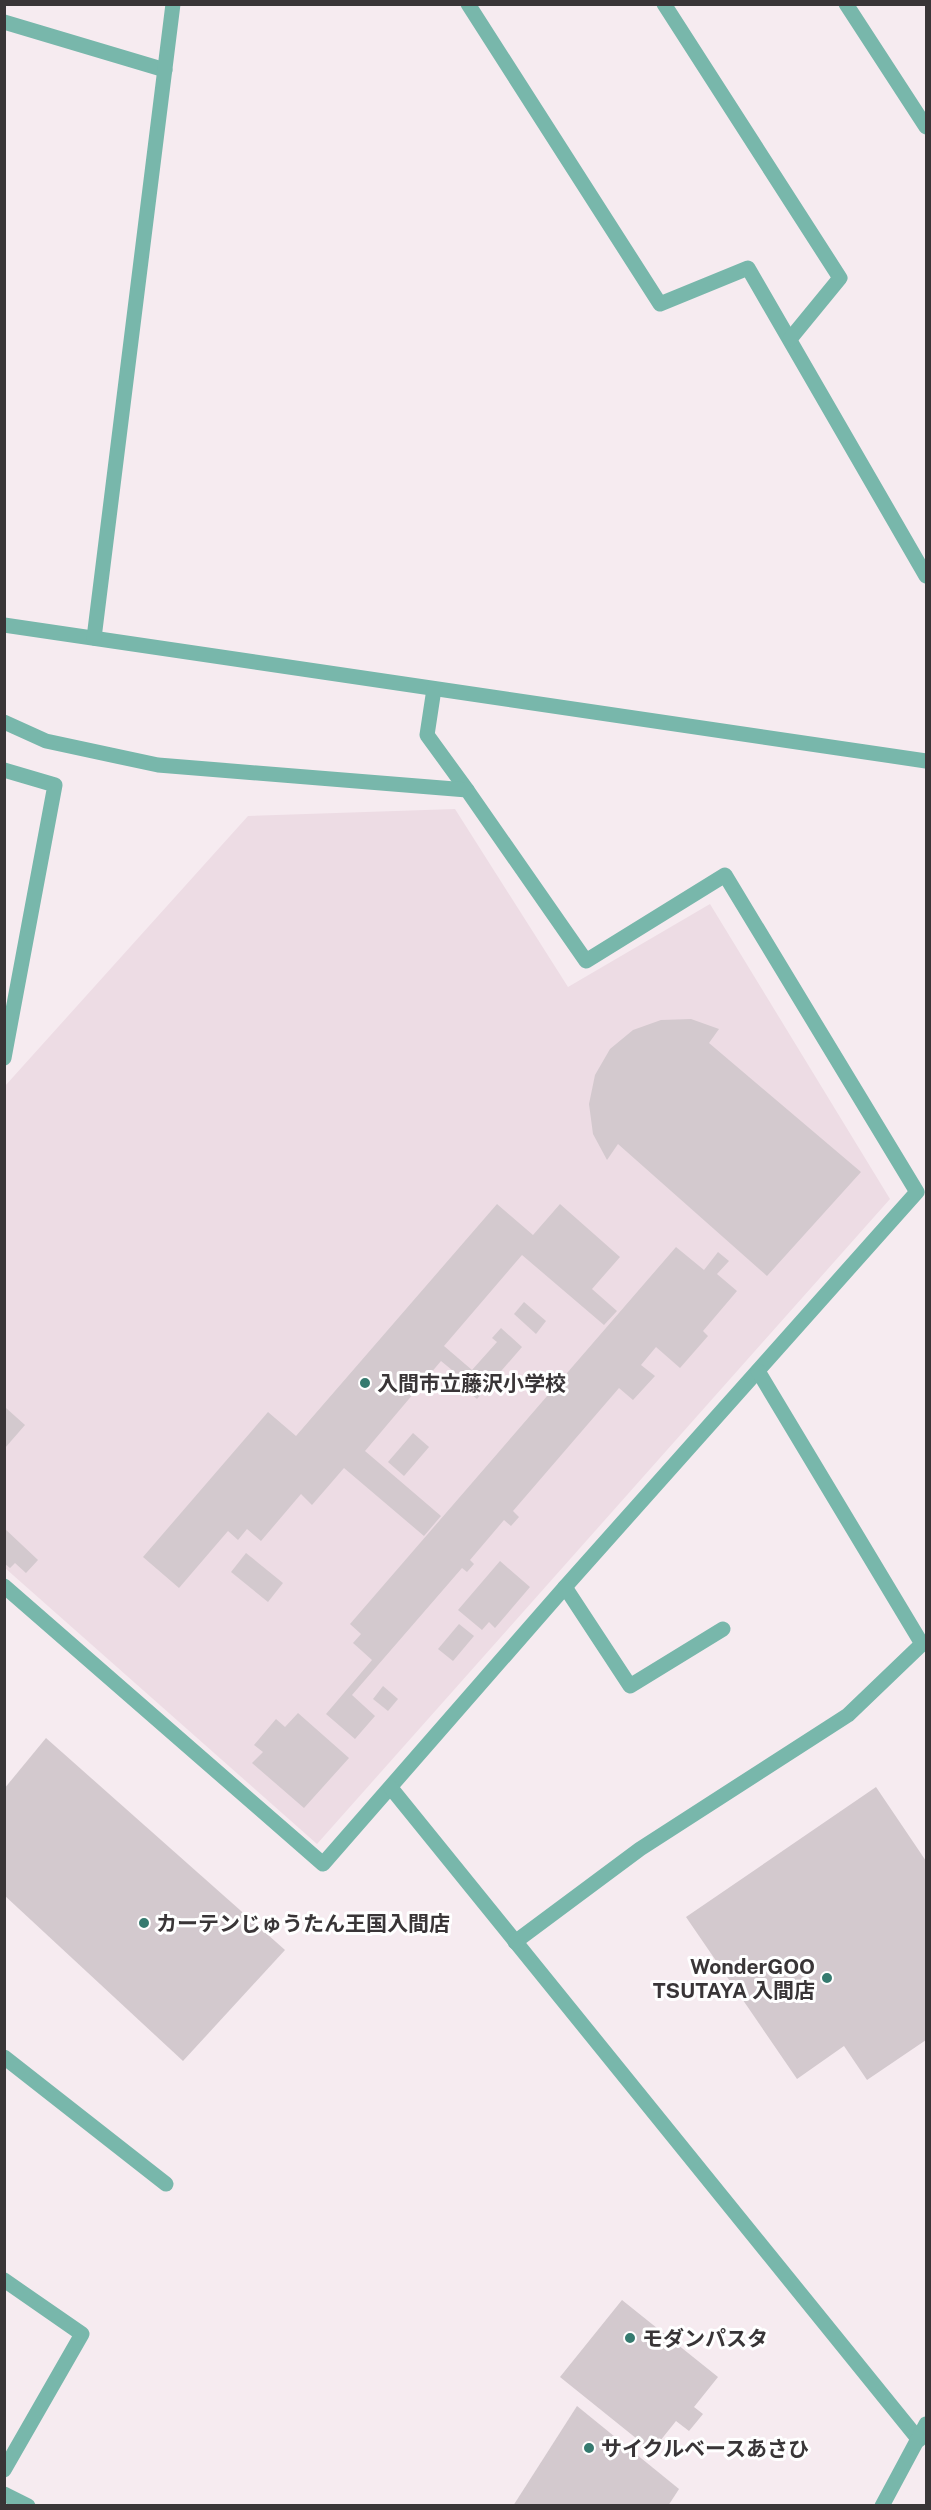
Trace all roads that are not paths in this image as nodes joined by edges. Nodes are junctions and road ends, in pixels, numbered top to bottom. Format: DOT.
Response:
graph roads {
  1 [pos="173,4"];
  2 [pos="468,4"];
  3 [pos="664,4"];
  4 [pos="846,4"];
  5 [pos="4,22"];
  6 [pos="165,70"];
  7 [pos="927,127"];
  8 [pos="790,339"];
  9 [pos="927,576"];
  10 [pos="4,625"];
  11 [pos="94,638"];
  12 [pos="434,689"];
  13 [pos="4,723"];
  14 [pos="927,760"];
  15 [pos="4,770"];
  16 [pos="467,790"];
  17 [pos="4,1058"];
  18 [pos="758,1371"];
  19 [pos="4,1586"];
  20 [pos="565,1587"];
  21 [pos="723,1629"];
  22 [pos="391,1788"];
  23 [pos="515,1942"];
  24 [pos="4,2057"];
  25 [pos="166,2184"];
  26 [pos="4,2280"];
  27 [pos="927,2424"];
  28 [pos="919,2440"];
  29 [pos="4,2470"];
  30 [pos="4,2494"];
  31 [pos="28,2505"];
  32 [pos="882,2505"];
  1 -- 6 [label="street"];
  2 -- 8 [label="street"];
  3 -- 8 [label="street"];
  4 -- 7 [label="street"];
  5 -- 6 [label="street"];
  6 -- 11 [label="street"];
  8 -- 9 [label="street"];
  10 -- 11 [label="street"];
  11 -- 12 [label="street"];
  12 -- 14 [label="street"];
  12 -- 16 [label="street"];
  13 -- 16 [label="street"];
  15 -- 17 [label="street"];
  16 -- 18 [label="street"];
  18 -- 20 [label="street"];
  18 -- 23 [label="street"];
  19 -- 22 [label="street"];
  20 -- 21 [label="street"];
  20 -- 22 [label="street"];
  22 -- 23 [label="street"];
  23 -- 28 [label="street"];
  24 -- 25 [label="street"];
  26 -- 29 [label="street"];
  27 -- 28 [label="street"];
  28 -- 32 [label="street"];
  30 -- 31 [label="street"];
}
